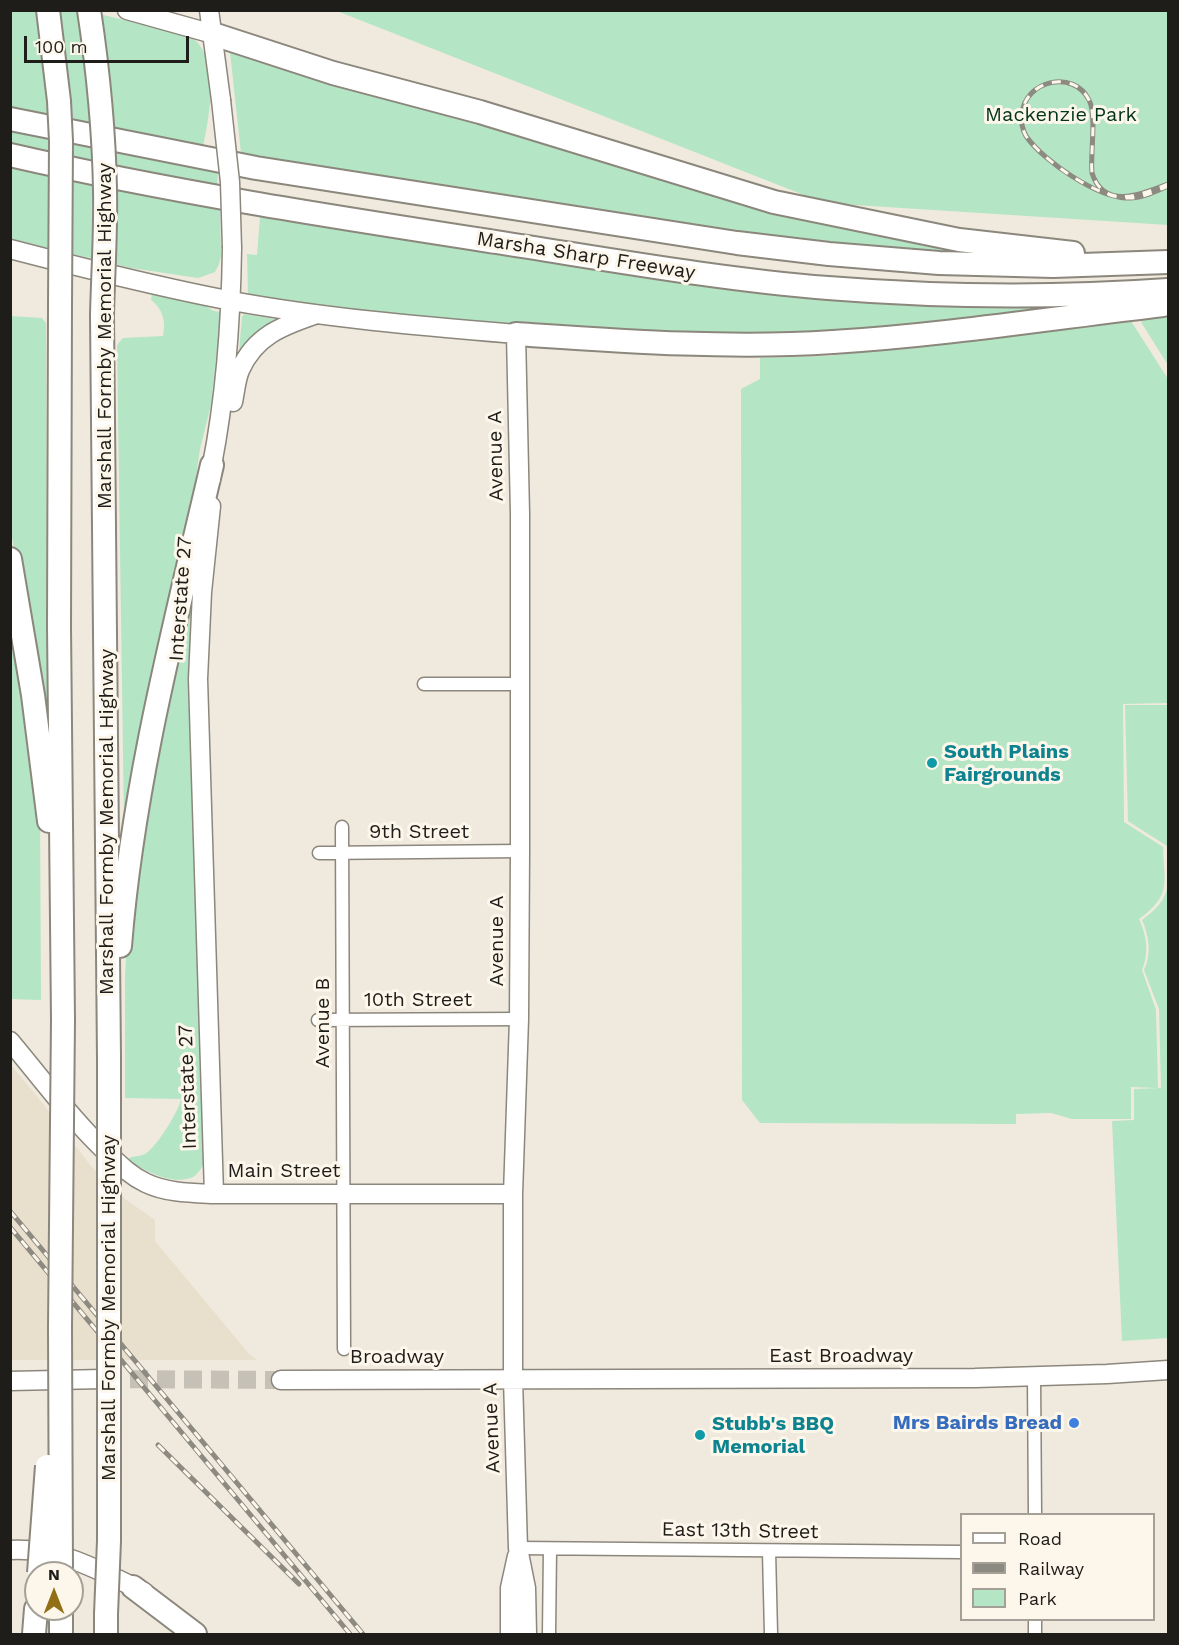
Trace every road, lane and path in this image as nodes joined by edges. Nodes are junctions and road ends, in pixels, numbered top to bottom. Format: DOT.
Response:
graph roads {
  1 [pos="48,10"];
  2 [pos="89,10"];
  3 [pos="127,10"];
  4 [pos="209,10"];
  5 [pos="213,34"];
  6 [pos="10,118"];
  7 [pos="10,155"];
  8 [pos="10,249"];
  9 [pos="1162,262"];
  10 [pos="1168,290"];
  11 [pos="231,301"];
  12 [pos="1168,304"];
  13 [pos="317,314"];
  14 [pos="516,334"];
  15 [pos="218,434"];
  16 [pos="212,465"];
  17 [pos="10,559"];
  18 [pos="424,684"];
  19 [pos="519,684"];
  20 [pos="342,827"];
  21 [pos="520,851"];
  22 [pos="319,853"];
  23 [pos="342,853"];
  24 [pos="63,928"];
  25 [pos="519,1019"];
  26 [pos="318,1020"];
  27 [pos="343,1020"];
  28 [pos="10,1041"];
  29 [pos="109,1058"];
  30 [pos="214,1194"];
  31 [pos="343,1194"];
  32 [pos="513,1194"];
  33 [pos="60,1327"];
  34 [pos="344,1349"];
  35 [pos="1168,1370"];
  36 [pos="1034,1377"];
  37 [pos="103,1379"];
  38 [pos="513,1379"];
  39 [pos="281,1380"];
  40 [pos="10,1381"];
  41 [pos="1035,1513"];
  42 [pos="518,1548"];
  43 [pos="550,1549"];
  44 [pos="10,1550"];
  45 [pos="769,1551"];
  46 [pos="960,1552"];
  47 [pos="40,1561"];
  48 [pos="61,1561"];
  49 [pos="134,1587"];
  50 [pos="111,1625"];
  51 [pos="195,1635"];
  52 [pos="207,1635"];
  53 [pos="510,1635"];
  54 [pos="527,1635"];
  55 [pos="549,1635"];
  56 [pos="771,1635"];
  1 -- 24 [label="highway, bridge"];
  2 -- 29 [label="highway, Marshall Formby Memorial Highway, bridge"];
  3 -- 5 [label="main road"];
  4 -- 5 [label="main road, Interstate 27"];
  5 -- 9 [label="highway"];
  5 -- 11 [label="main road, Interstate 27, bridge"];
  6 -- 9 [label="highway, Marsha Sharp Freeway"];
  7 -- 10 [label="highway, Marsha Sharp Freeway"];
  8 -- 11 [label="main road"];
  11 -- 13 [label="main road"];
  11 -- 15 [label="main road, Interstate 27"];
  12 -- 14 [label="highway"];
  13 -- 14 [label="main road"];
  13 -- 15 [label="main road"];
  14 -- 19 [label="main road, Avenue A"];
  15 -- 16 [label="main road, Interstate 27"];
  16 -- 29 [label="highway"];
  16 -- 30 [label="main road, Interstate 27"];
  17 -- 24 [label="highway"];
  18 -- 19 [label="street"];
  19 -- 21 [label="main road, Avenue A"];
  20 -- 23 [label="street, Avenue B"];
  21 -- 23 [label="street, 9th Street"];
  21 -- 25 [label="main road, Avenue A"];
  22 -- 23 [label="street, 9th Street"];
  23 -- 27 [label="street, Avenue B"];
  24 -- 33 [label="highway, bridge"];
  25 -- 27 [label="street, 10th Street"];
  25 -- 32 [label="main road, Avenue A"];
  26 -- 27 [label="street, 10th Street"];
  27 -- 31 [label="street, Avenue B"];
  28 -- 30 [label="main road, Main Street"];
  29 -- 50 [label="highway, Marshall Formby Memorial Highway, bridge"];
  30 -- 31 [label="main road, Main Street"];
  31 -- 32 [label="main road, Main Street"];
  31 -- 34 [label="street, Avenue B"];
  32 -- 38 [label="main road, Avenue A"];
  33 -- 47 [label="highway, bridge"];
  33 -- 48 [label="highway, bridge"];
  35 -- 36 [label="main road, East Broadway"];
  36 -- 38 [label="main road, East Broadway"];
  36 -- 41 [label="street"];
  37 -- 40 [label="main road"];
  38 -- 39 [label="main road, Broadway"];
  38 -- 42 [label="main road, Avenue A"];
  42 -- 43 [label="street, East 13th Street"];
  42 -- 53 [label="main road, Avenue A"];
  42 -- 54 [label="main road, Avenue A"];
  43 -- 45 [label="street, East 13th Street"];
  43 -- 55 [label="street"];
  44 -- 49 [label="main road"];
  45 -- 46 [label="street, East 13th Street"];
  45 -- 56 [label="street"];
  49 -- 51 [label="highway"];
  49 -- 52 [label="main road"];
}
